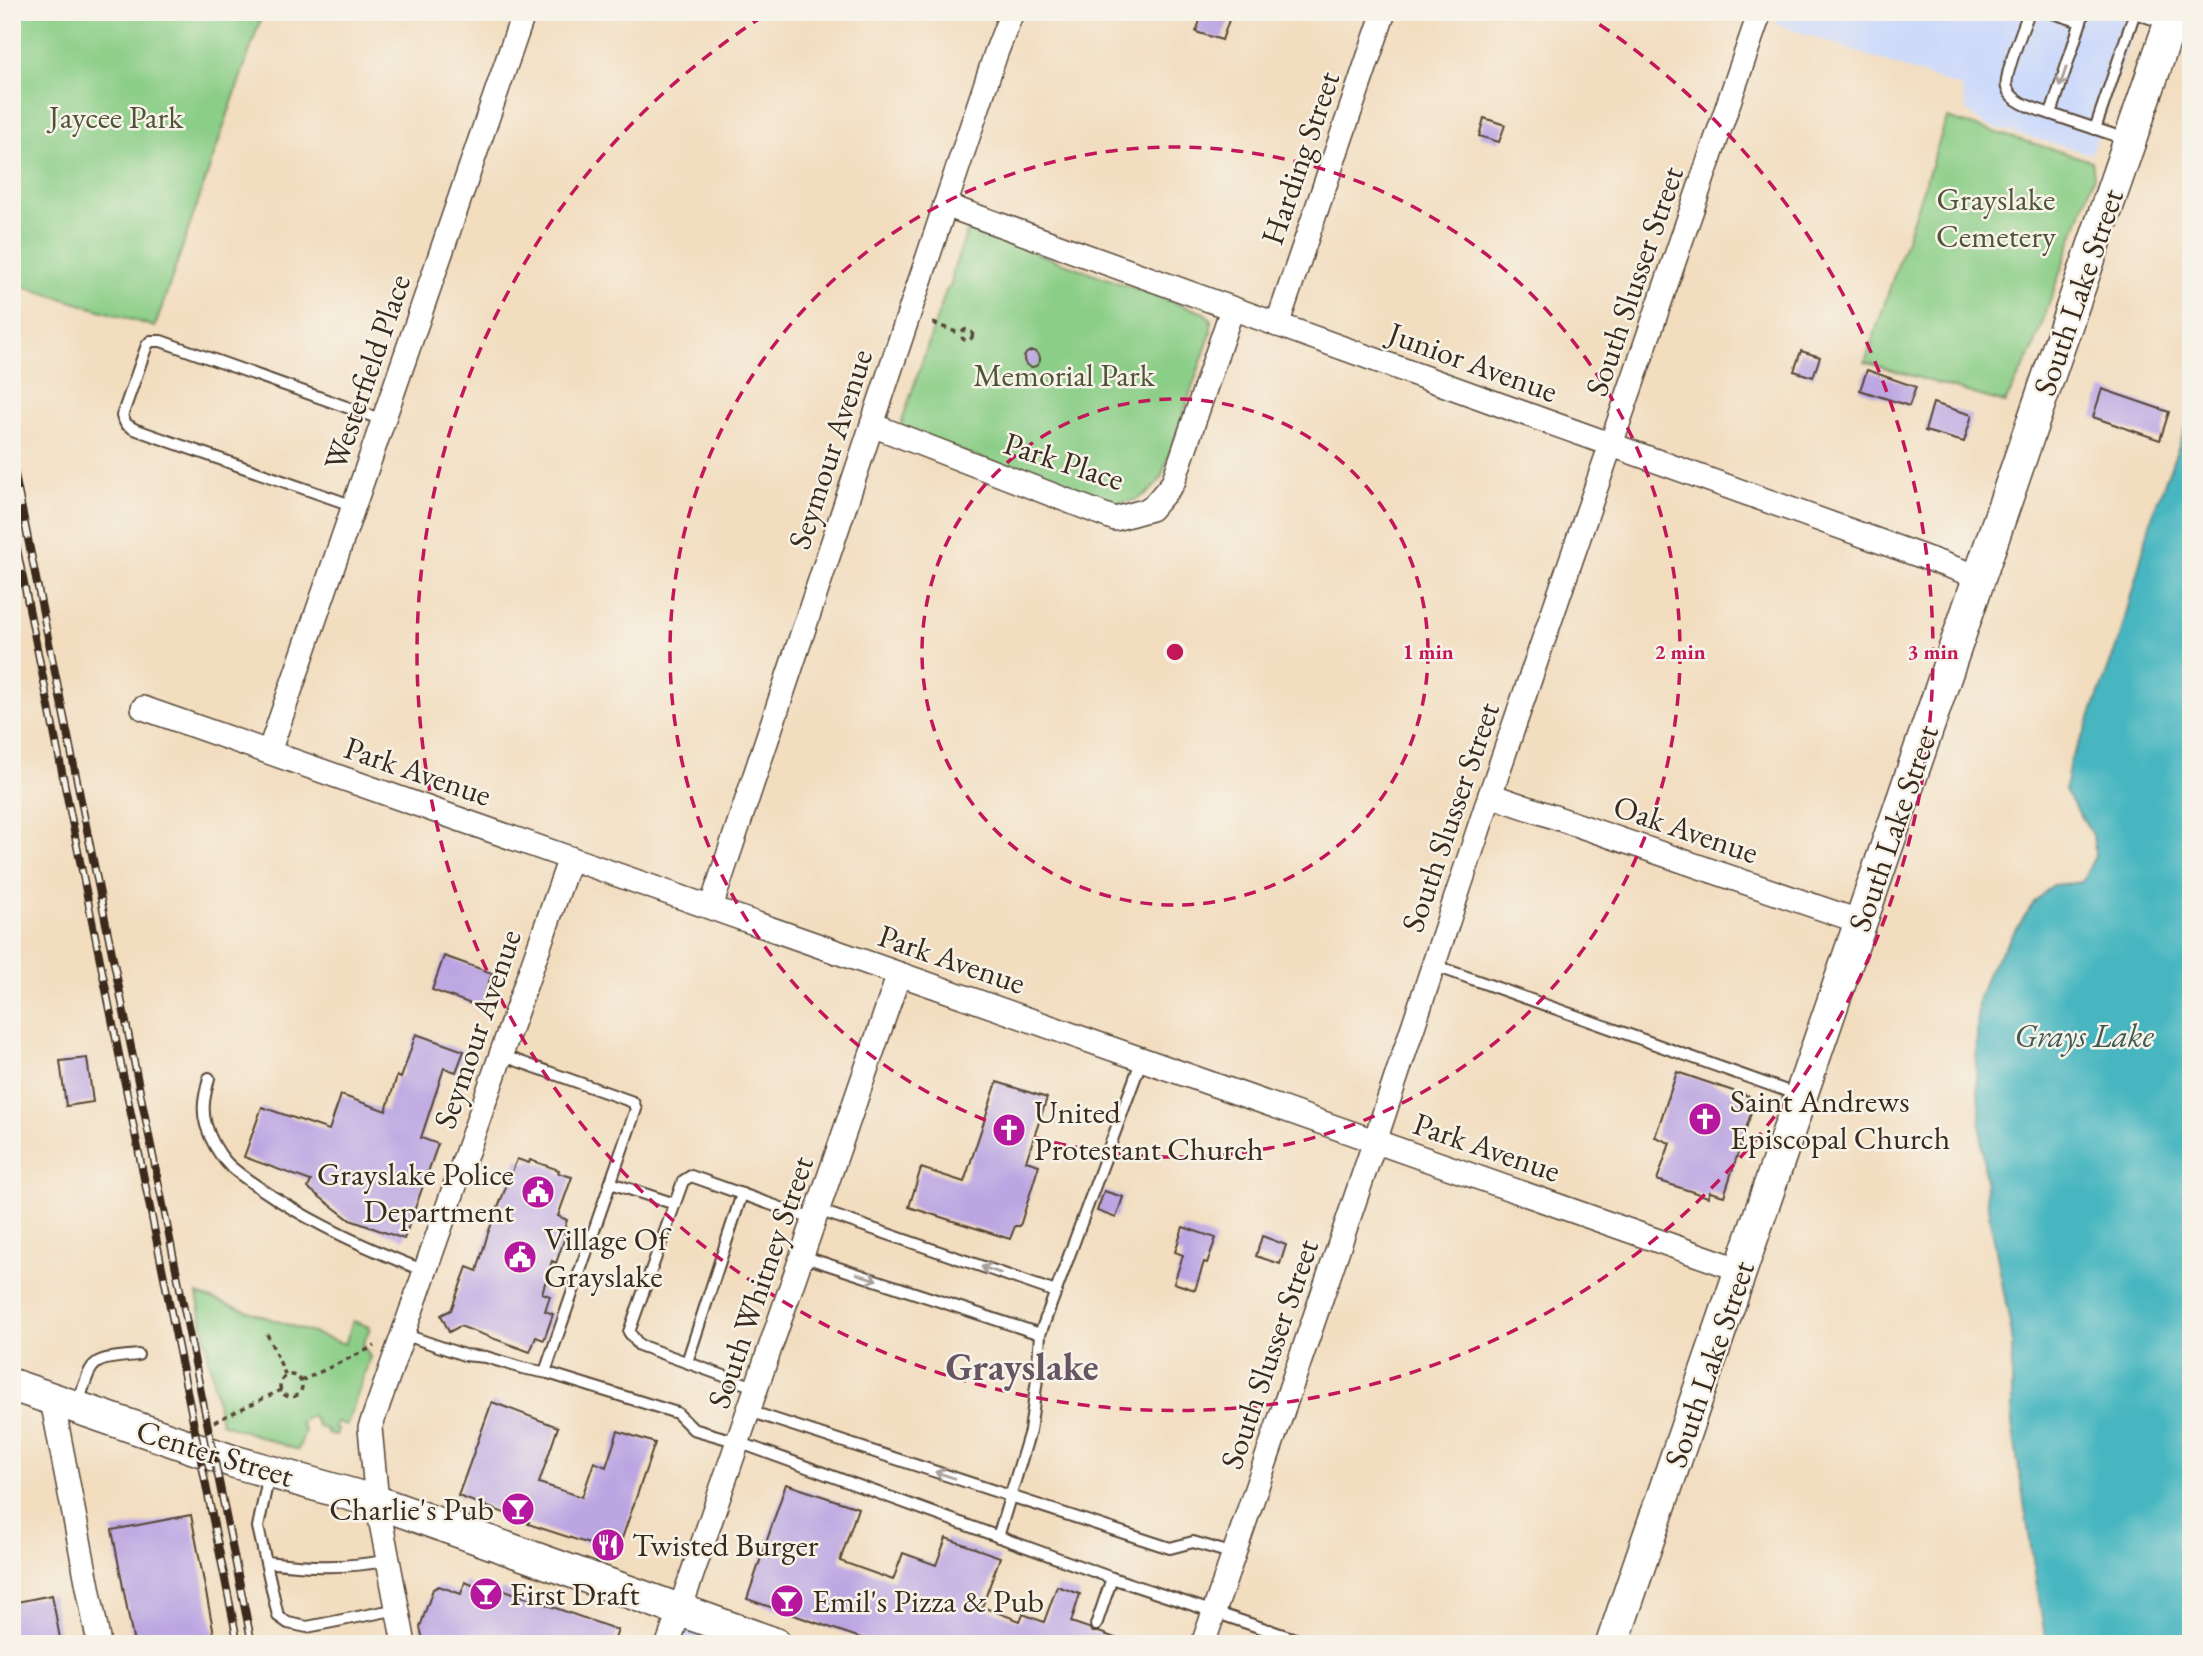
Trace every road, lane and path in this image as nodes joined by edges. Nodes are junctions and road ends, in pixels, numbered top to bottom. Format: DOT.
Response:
graph roads {
  1 [pos="524,12"];
  2 [pos="1012,12"];
  3 [pos="1384,12"];
  4 [pos="1760,12"];
  5 [pos="2029,12"];
  6 [pos="2050,12"];
  7 [pos="2134,13"];
  8 [pos="2083,17"];
  9 [pos="2175,18"];
  10 [pos="2050,114"];
  11 [pos="2095,129"];
  12 [pos="2130,141"];
  13 [pos="945,205"];
  14 [pos="1232,309"];
  15 [pos="933,323"];
  16 [pos="1277,325"];
  17 [pos="961,334"];
  18 [pos="383,420"];
  19 [pos="872,425"];
  20 [pos="1611,445"];
  21 [pos="354,506"];
  22 [pos="1979,577"];
  23 [pos="143,708"];
  24 [pos="270,752"];
  25 [pos="1490,795"];
  26 [pos="570,858"];
  27 [pos="711,907"];
  28 [pos="1861,922"];
  29 [pos="1433,965"];
  30 [pos="899,974"];
  31 [pos="501,1055"];
  32 [pos="1142,1059"];
  33 [pos="209,1078"];
  34 [pos="1801,1096"];
  35 [pos="1375,1141"];
  36 [pos="611,1183"];
  37 [pos="742,1194"];
  38 [pos="675,1204"];
  39 [pos="816,1215"];
  40 [pos="802,1256"];
  41 [pos="1741,1270"];
  42 [pos="425,1271"];
  43 [pos="1056,1292"];
  44 [pos="267,1334"];
  45 [pos="403,1334"];
  46 [pos="1040,1334"];
  47 [pos="377,1345"];
  48 [pos="138,1355"];
  49 [pos="687,1363"];
  50 [pos="545,1372"];
  51 [pos="286,1376"];
  52 [pos="301,1381"];
  53 [pos="12,1385"];
  54 [pos="757,1388"];
  55 [pos="281,1390"];
  56 [pos="64,1404"];
  57 [pos="749,1410"];
  58 [pos="214,1422"];
  59 [pos="738,1442"];
  60 [pos="270,1472"];
  61 [pos="1010,1497"];
  62 [pos="377,1502"];
  63 [pos="998,1537"];
  64 [pos="1234,1554"];
  65 [pos="389,1560"];
  66 [pos="266,1562"];
  67 [pos="1112,1578"];
  68 [pos="398,1609"];
  69 [pos="679,1611"];
  70 [pos="1214,1611"];
  71 [pos="1096,1625"];
  72 [pos="1270,1630"];
  73 [pos="1303,1643"];
  74 [pos="99,1644"];
  75 [pos="404,1644"];
  76 [pos="668,1644"];
  77 [pos="775,1644"];
  78 [pos="1203,1644"];
  79 [pos="1265,1644"];
  80 [pos="1612,1644"];
  1 -- 18 [label="street, Westerfield Place"];
  2 -- 13 [label="street, Seymour Avenue"];
  3 -- 16 [label="street, Harding Street"];
  4 -- 20 [label="street, South Slusser Street"];
  5 -- 10 [label="lane"];
  6 -- 8 [label="lane"];
  7 -- 9 [label="lane"];
  7 -- 11 [label="lane"];
  8 -- 10 [label="lane, one-way"];
  9 -- 12 [label="street, South Lake Street"];
  10 -- 11 [label="lane"];
  11 -- 12 [label="lane"];
  12 -- 22 [label="street, South Lake Street"];
  13 -- 14 [label="street, Junior Avenue"];
  13 -- 19 [label="street, Seymour Avenue"];
  14 -- 16 [label="street, Junior Avenue"];
  14 -- 19 [label="street, Park Place"];
  15 -- 17 [label="path"];
  16 -- 20 [label="street, Junior Avenue"];
  18 -- 21 [label="street, Westerfield Place"];
  18 -- 21 [label="lane"];
  19 -- 27 [label="street, Seymour Avenue"];
  20 -- 22 [label="street, Junior Avenue"];
  20 -- 25 [label="street, South Slusser Street"];
  21 -- 24 [label="street, Westerfield Place"];
  22 -- 28 [label="street, South Lake Street"];
  23 -- 24 [label="street, Park Avenue"];
  24 -- 26 [label="street, Park Avenue"];
  25 -- 28 [label="street, Oak Avenue"];
  25 -- 29 [label="street, South Slusser Street"];
  26 -- 27 [label="street, Park Avenue"];
  26 -- 31 [label="street, Seymour Avenue"];
  27 -- 30 [label="street, Park Avenue"];
  28 -- 34 [label="street, South Lake Street"];
  29 -- 34 [label="lane"];
  29 -- 35 [label="street, South Slusser Street"];
  30 -- 32 [label="street, Park Avenue"];
  30 -- 39 [label="street, South Whitney Street"];
  31 -- 36 [label="lane"];
  31 -- 42 [label="street, Seymour Avenue"];
  32 -- 35 [label="street, Park Avenue"];
  32 -- 43 [label="lane"];
  33 -- 42 [label="lane"];
  34 -- 41 [label="street, South Lake Street"];
  35 -- 41 [label="street, Park Avenue"];
  35 -- 64 [label="street, South Slusser Street"];
  36 -- 38 [label="lane"];
  36 -- 50 [label="lane"];
  37 -- 38 [label="lane"];
  37 -- 39 [label="lane"];
  37 -- 49 [label="lane"];
  38 -- 49 [label="lane"];
  39 -- 40 [label="street, South Whitney Street"];
  43 -- 39 [label="lane, one-way"];
  40 -- 46 [label="lane, one-way"];
  40 -- 54 [label="street, South Whitney Street"];
  41 -- 80 [label="street, South Lake Street"];
  42 -- 45 [label="street, Seymour Avenue"];
  43 -- 46 [label="lane"];
  44 -- 51 [label="path"];
  45 -- 50 [label="lane"];
  45 -- 62 [label="street, Seymour Avenue"];
  46 -- 61 [label="lane"];
  47 -- 52 [label="path"];
  48 -- 56 [label="lane"];
  49 -- 54 [label="lane"];
  50 -- 59 [label="lane"];
  51 -- 52 [label="path"];
  51 -- 55 [label="path"];
  52 -- 55 [label="path"];
  53 -- 56 [label="street, Center Street"];
  54 -- 57 [label="street, South Whitney Street"];
  55 -- 58 [label="path"];
  56 -- 60 [label="street, Center Street"];
  56 -- 74 [label="street"];
  57 -- 59 [label="street, South Whitney Street"];
  61 -- 57 [label="lane, one-way"];
  59 -- 63 [label="lane"];
  59 -- 69 [label="street, South Whitney Street"];
  60 -- 62 [label="street, Center Street"];
  60 -- 66 [label="lane"];
  61 -- 63 [label="lane"];
  61 -- 64 [label="lane"];
  62 -- 65 [label="street, Seymour Avenue"];
  62 -- 69 [label="street, Center Street"];
  63 -- 67 [label="lane"];
  64 -- 70 [label="street, South Slusser Street"];
  65 -- 66 [label="lane"];
  65 -- 68 [label="street, Seymour Avenue"];
  66 -- 68 [label="lane"];
  67 -- 70 [label="lane"];
  67 -- 71 [label="lane"];
  68 -- 75 [label="street, Seymour Avenue"];
  69 -- 76 [label="street, South Whitney Street"];
  69 -- 77 [label="street, Center Street"];
  70 -- 72 [label="lane"];
  70 -- 78 [label="street, South Slusser Street"];
  72 -- 73 [label="lane"];
  72 -- 79 [label="lane"];
}
